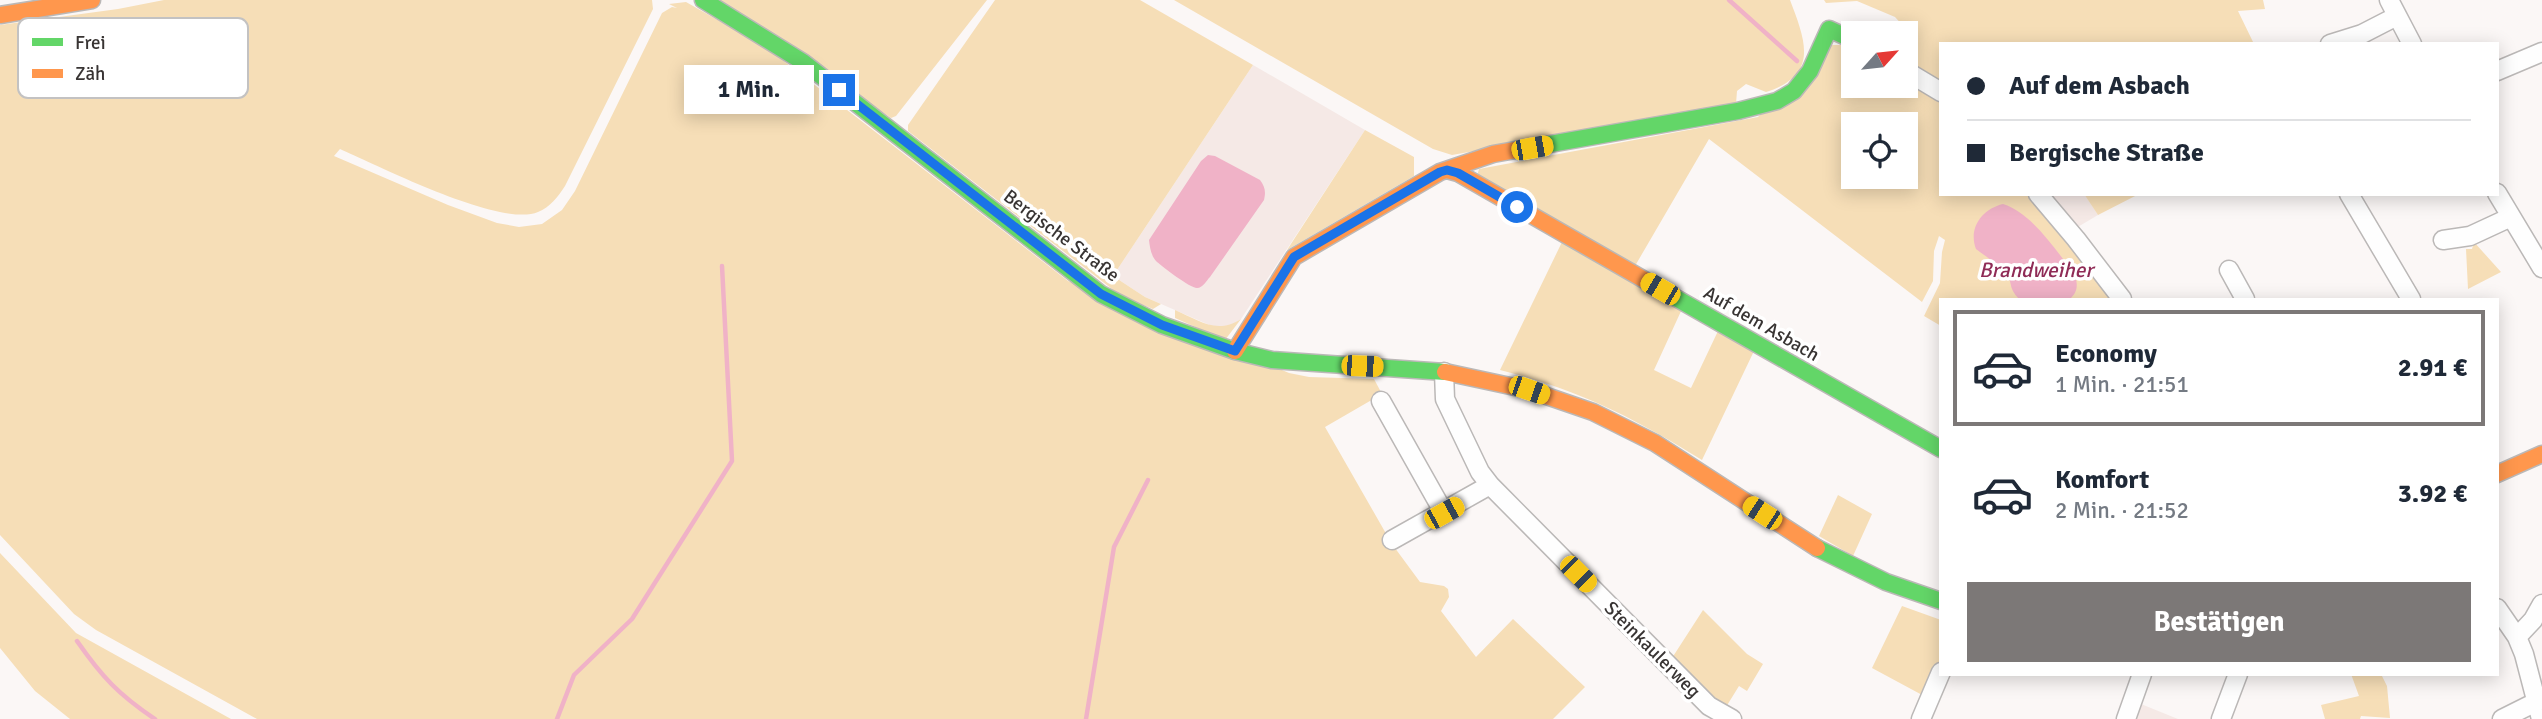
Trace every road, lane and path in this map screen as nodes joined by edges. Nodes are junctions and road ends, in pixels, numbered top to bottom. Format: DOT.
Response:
graph roads {
  1 [pos="92,0"];
  2 [pos="703,0"];
  3 [pos="2389,0"];
  4 [pos="0,15"];
  5 [pos="2397,16"];
  6 [pos="1841,34"];
  7 [pos="2336,42"];
  8 [pos="2411,42"];
  9 [pos="2542,52"];
  10 [pos="2499,70"];
  11 [pos="1918,78"];
  12 [pos="1939,91"];
  13 [pos="1447,170"];
  14 [pos="2040,196"];
  15 [pos="2350,196"];
  16 [pos="2499,196"];
  17 [pos="2511,217"];
  18 [pos="2443,240"];
  19 [pos="2542,268"];
  20 [pos="2229,270"];
  21 [pos="2121,298"];
  22 [pos="2244,298"];
  23 [pos="2410,298"];
  24 [pos="1235,351"];
  25 [pos="1444,372"];
  26 [pos="1381,401"];
  27 [pos="1939,448"];
  28 [pos="2542,454"];
  29 [pos="2499,473"];
  30 [pos="1490,485"];
  31 [pos="1444,513"];
  32 [pos="1392,540"];
  33 [pos="1939,600"];
  34 [pos="2542,604"];
  35 [pos="2499,611"];
  36 [pos="2517,637"];
  37 [pos="1939,676"];
  38 [pos="2141,676"];
  39 [pos="2237,676"];
  40 [pos="2539,707"];
  41 [pos="1732,719"];
  42 [pos="1921,719"];
  43 [pos="2126,719"];
  44 [pos="2221,719"];
  45 [pos="2502,719"];
  1 -- 4 [label="main road"];
  2 -- 24 [label="main road, Bergische Straße"];
  3 -- 5 [label="street"];
  5 -- 7 [label="street"];
  5 -- 8 [label="street"];
  6 -- 13 [label="main road"];
  9 -- 10 [label="street"];
  11 -- 12 [label="street"];
  13 -- 24 [label="main road"];
  13 -- 27 [label="main road, Auf dem Asbach"];
  14 -- 21 [label="street"];
  15 -- 23 [label="street"];
  16 -- 17 [label="street"];
  17 -- 18 [label="street"];
  17 -- 19 [label="street"];
  20 -- 22 [label="street"];
  24 -- 25 [label="main road, Bergische Straße"];
  25 -- 30 [label="street, Steinkaulerweg"];
  25 -- 33 [label="main road, Bergische Straße"];
  26 -- 31 [label="street"];
  28 -- 29 [label="main road"];
  30 -- 31 [label="street"];
  30 -- 41 [label="street, Steinkaulerweg"];
  31 -- 32 [label="street"];
  34 -- 36 [label="street"];
  35 -- 36 [label="street"];
  36 -- 40 [label="street"];
  37 -- 42 [label="street"];
  38 -- 43 [label="street"];
  39 -- 44 [label="street"];
  40 -- 45 [label="street"];
}
